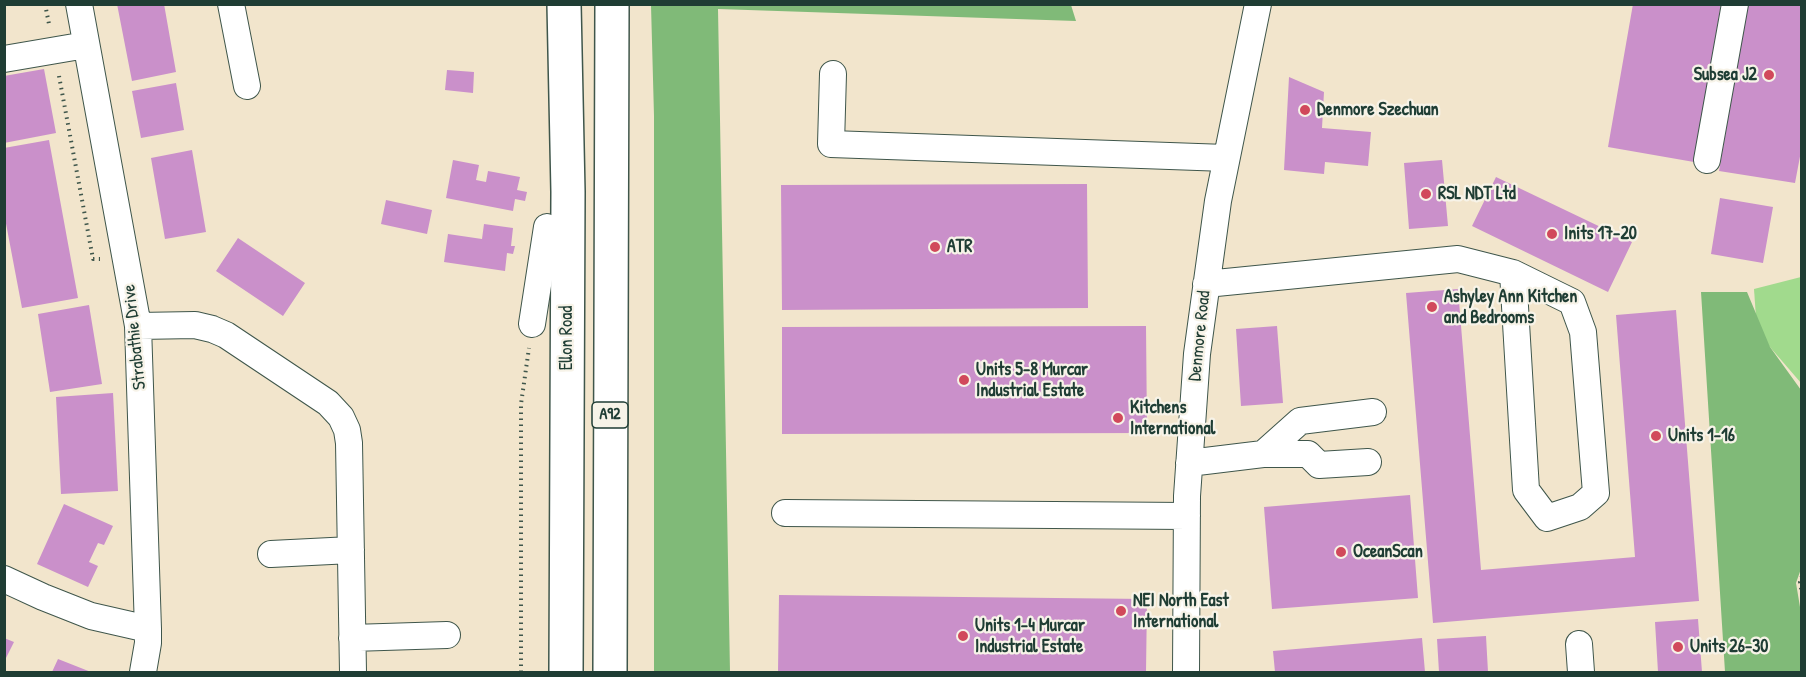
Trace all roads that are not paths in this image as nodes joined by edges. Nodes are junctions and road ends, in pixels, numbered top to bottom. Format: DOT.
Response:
graph roads {
  1 [pos="79,4"];
  2 [pos="231,4"];
  3 [pos="564,4"];
  4 [pos="612,4"];
  5 [pos="1735,4"];
  6 [pos="1256,5"];
  7 [pos="86,45"];
  8 [pos="4,59"];
  9 [pos="833,74"];
  10 [pos="247,86"];
  11 [pos="1226,158"];
  12 [pos="1707,160"];
  13 [pos="547,227"];
  14 [pos="1513,273"];
  15 [pos="1206,284"];
  16 [pos="532,324"];
  17 [pos="138,326"];
  18 [pos="1373,412"];
  19 [pos="1263,454"];
  20 [pos="1368,462"];
  21 [pos="1189,463"];
  22 [pos="785,513"];
  23 [pos="1187,516"];
  24 [pos="351,550"];
  25 [pos="271,554"];
  26 [pos="4,579"];
  27 [pos="148,629"];
  28 [pos="447,635"];
  29 [pos="352,638"];
  30 [pos="1579,644"];
  31 [pos="142,672"];
  32 [pos="353,672"];
  33 [pos="566,672"];
  34 [pos="610,672"];
  35 [pos="1185,672"];
  36 [pos="1581,672"];
  1 -- 7 [label="street, Strabathie Drive"];
  2 -- 10 [label="street"];
  3 -- 33 [label="main road, Ellon Road / A92"];
  4 -- 34 [label="main road, A92"];
  5 -- 12 [label="street"];
  6 -- 11 [label="street, Denmore Road"];
  7 -- 8 [label="street"];
  7 -- 17 [label="street, Strabathie Drive"];
  9 -- 11 [label="street"];
  11 -- 15 [label="street, Denmore Road"];
  13 -- 16 [label="street"];
  14 -- 14 [label="street"];
  14 -- 15 [label="street"];
  15 -- 21 [label="street, Denmore Road"];
  17 -- 24 [label="street"];
  17 -- 27 [label="street, Strabathie Drive"];
  18 -- 19 [label="street"];
  19 -- 20 [label="street"];
  19 -- 21 [label="street"];
  21 -- 23 [label="street, Denmore Road"];
  22 -- 23 [label="street"];
  23 -- 35 [label="street, Denmore Road"];
  24 -- 25 [label="street"];
  24 -- 29 [label="street"];
  26 -- 27 [label="street"];
  27 -- 31 [label="street, Strabathie Drive"];
  28 -- 29 [label="street"];
  29 -- 32 [label="street"];
  30 -- 36 [label="street"];
}
